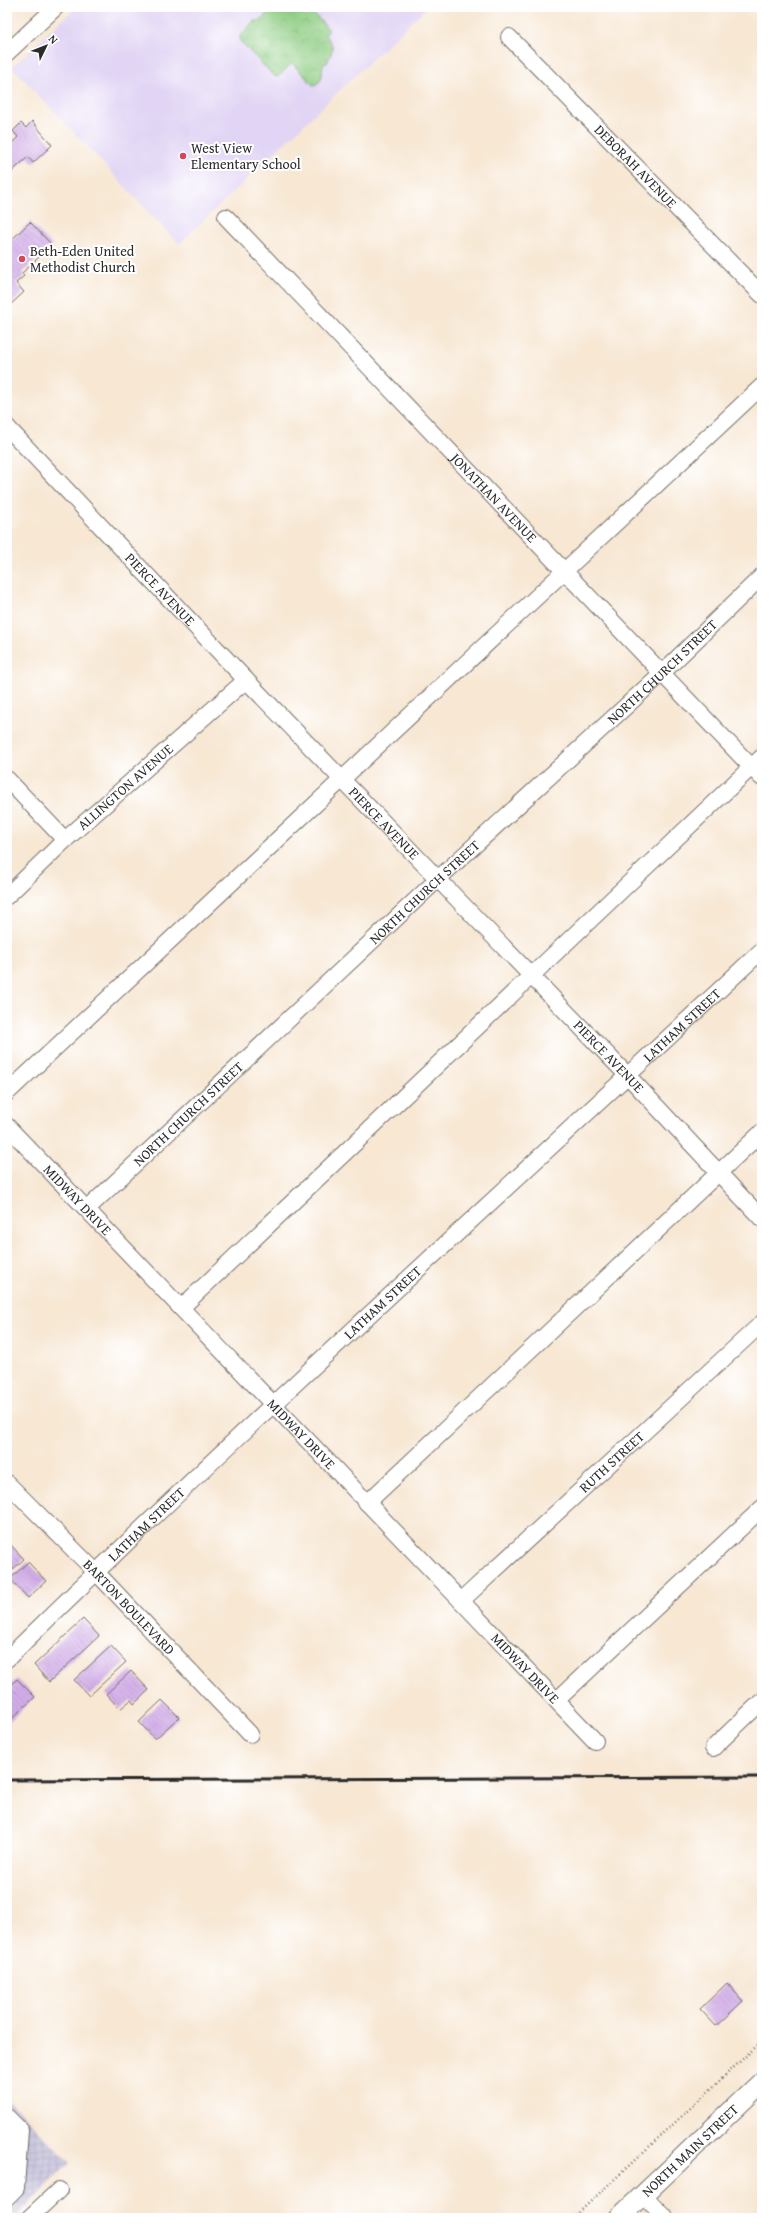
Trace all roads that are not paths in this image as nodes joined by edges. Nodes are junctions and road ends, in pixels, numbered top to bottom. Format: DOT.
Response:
graph roads {
  1 [pos="56,7"];
  2 [pos="509,37"];
  3 [pos="7,53"];
  4 [pos="226,217"];
  5 [pos="762,296"];
  6 [pos="762,386"];
  7 [pos="7,427"];
  8 [pos="563,571"];
  9 [pos="762,576"];
  10 [pos="661,674"];
  11 [pos="246,680"];
  12 [pos="759,767"];
  13 [pos="7,779"];
  14 [pos="342,779"];
  15 [pos="65,840"];
  16 [pos="438,879"];
  17 [pos="7,896"];
  18 [pos="762,950"];
  19 [pos="531,976"];
  20 [pos="628,1076"];
  21 [pos="7,1093"];
  22 [pos="7,1126"];
  23 [pos="762,1132"];
  24 [pos="719,1173"];
  25 [pos="87,1209"];
  26 [pos="762,1219"];
  27 [pos="181,1308"];
  28 [pos="762,1323"];
  29 [pos="274,1404"];
  30 [pos="7,1483"];
  31 [pos="367,1503"];
  32 [pos="762,1508"];
  33 [pos="96,1572"];
  34 [pos="461,1601"];
  35 [pos="7,1659"];
  36 [pos="557,1700"];
  37 [pos="762,1701"];
  38 [pos="250,1734"];
  39 [pos="595,1741"];
  40 [pos="713,1748"];
  41 [pos="761,2086"];
  42 [pos="7,2117"];
  43 [pos="20,2130"];
  44 [pos="7,2142"];
  45 [pos="59,2190"];
  46 [pos="643,2195"];
  47 [pos="7,2197"];
  48 [pos="29,2218"];
  49 [pos="619,2218"];
  50 [pos="666,2218"];
  1 -- 3 [label="street"];
  2 -- 5 [label="street, DEBORAH AVENUE"];
  4 -- 8 [label="street, JONATHAN AVENUE"];
  6 -- 8 [label="street"];
  7 -- 11 [label="street, PIERCE AVENUE"];
  8 -- 10 [label="street, JONATHAN AVENUE"];
  8 -- 14 [label="street"];
  9 -- 10 [label="street, NORTH CHURCH STREET"];
  10 -- 12 [label="street, JONATHAN AVENUE"];
  10 -- 16 [label="street, NORTH CHURCH STREET"];
  11 -- 14 [label="street, PIERCE AVENUE"];
  11 -- 15 [label="street, ALLINGTON AVENUE"];
  12 -- 19 [label="street"];
  13 -- 15 [label="street"];
  14 -- 16 [label="street, PIERCE AVENUE"];
  14 -- 21 [label="street"];
  15 -- 17 [label="street, ALLINGTON AVENUE"];
  16 -- 19 [label="street, PIERCE AVENUE"];
  16 -- 25 [label="street, NORTH CHURCH STREET"];
  18 -- 20 [label="street, LATHAM STREET"];
  19 -- 20 [label="street, PIERCE AVENUE"];
  19 -- 27 [label="street"];
  20 -- 24 [label="street, PIERCE AVENUE"];
  20 -- 29 [label="street, LATHAM STREET"];
  22 -- 25 [label="street, MIDWAY DRIVE"];
  23 -- 24 [label="street"];
  24 -- 26 [label="street, PIERCE AVENUE"];
  24 -- 31 [label="street"];
  25 -- 27 [label="street, MIDWAY DRIVE"];
  27 -- 29 [label="street, MIDWAY DRIVE"];
  28 -- 34 [label="street, RUTH STREET"];
  29 -- 31 [label="street, MIDWAY DRIVE"];
  29 -- 33 [label="street, LATHAM STREET"];
  30 -- 33 [label="street, BARTON BOULEVARD"];
  31 -- 34 [label="street, MIDWAY DRIVE"];
  32 -- 36 [label="street"];
  33 -- 35 [label="street, LATHAM STREET"];
  33 -- 38 [label="street, BARTON BOULEVARD"];
  34 -- 36 [label="street, MIDWAY DRIVE"];
  36 -- 39 [label="street, MIDWAY DRIVE"];
  37 -- 40 [label="street"];
  41 -- 46 [label="main road, NORTH MAIN STREET"];
  42 -- 43 [label="street"];
  43 -- 44 [label="street"];
  43 -- 47 [label="street"];
  45 -- 48 [label="street"];
  46 -- 49 [label="main road, NORTH MAIN STREET"];
  46 -- 50 [label="street"];
}
